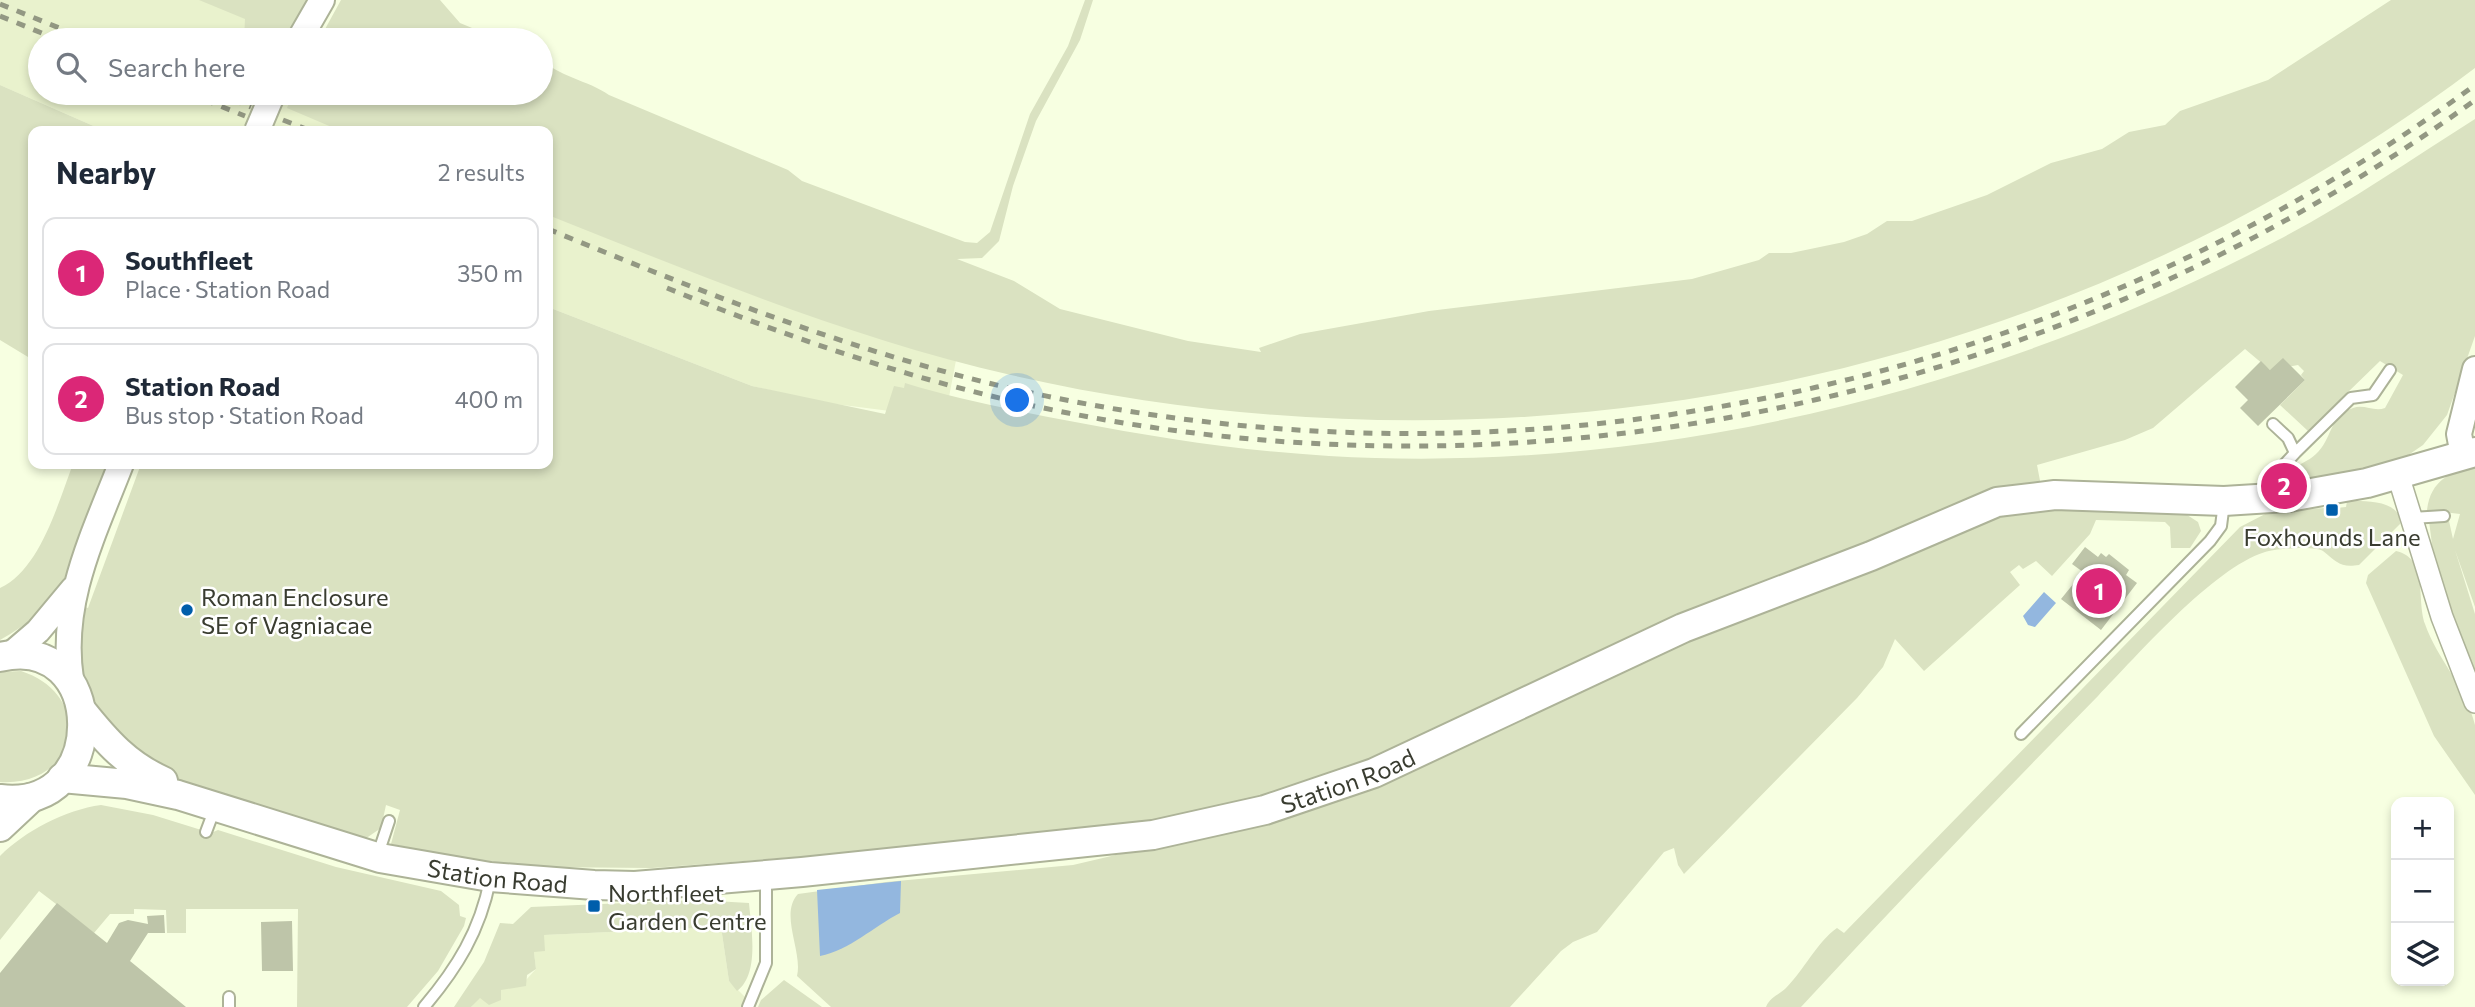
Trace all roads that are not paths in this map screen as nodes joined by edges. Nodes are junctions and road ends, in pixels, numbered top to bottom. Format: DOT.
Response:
graph roads {
  1 [pos="322,0"];
  2 [pos="306,28"];
  3 [pos="268,105"];
  4 [pos="259,126"];
  5 [pos="2475,369"];
  6 [pos="2390,370"];
  7 [pos="2273,424"];
  8 [pos="2295,453"];
  9 [pos="2469,453"];
  10 [pos="119,469"];
  11 [pos="2398,475"];
  12 [pos="2271,498"];
  13 [pos="2224,501"];
  14 [pos="2444,516"];
  15 [pos="2412,518"];
  16 [pos="73,589"];
  17 [pos="5,656"];
  18 [pos="71,679"];
  19 [pos="2475,702"];
  20 [pos="82,711"];
  21 [pos="2021,734"];
  22 [pos="62,779"];
  23 [pos="178,794"];
  24 [pos="31,798"];
  25 [pos="0,799"];
  26 [pos="389,821"];
  27 [pos="0,827"];
  28 [pos="377,857"];
  29 [pos="766,875"];
  30 [pos="491,877"];
  31 [pos="424,1007"];
  32 [pos="748,1007"];
  1 -- 2 [label="street"];
  3 -- 4 [label="street, bridge"];
  5 -- 9 [label="street"];
  6 -- 8 [label="lane"];
  7 -- 8 [label="lane"];
  8 -- 12 [label="lane"];
  9 -- 11 [label="main road, Station Road"];
  10 -- 16 [label="street"];
  11 -- 12 [label="main road, Station Road"];
  11 -- 15 [label="street"];
  12 -- 13 [label="main road, Station Road"];
  13 -- 21 [label="lane"];
  13 -- 29 [label="main road, Station Road"];
  14 -- 15 [label="lane"];
  15 -- 19 [label="street"];
  16 -- 17 [label="street"];
  16 -- 18 [label="street"];
  17 -- 18 [label="main road"];
  18 -- 20 [label="main road"];
  20 -- 22 [label="main road"];
  20 -- 23 [label="main road, Station Road"];
  22 -- 23 [label="main road, Station Road"];
  22 -- 24 [label="main road"];
  23 -- 28 [label="main road, Station Road"];
  24 -- 25 [label="main road"];
  24 -- 27 [label="main road"];
  26 -- 28 [label="lane"];
  28 -- 30 [label="main road, Station Road"];
  29 -- 30 [label="main road, Station Road"];
  29 -- 32 [label="lane"];
  30 -- 31 [label="lane"];
}
